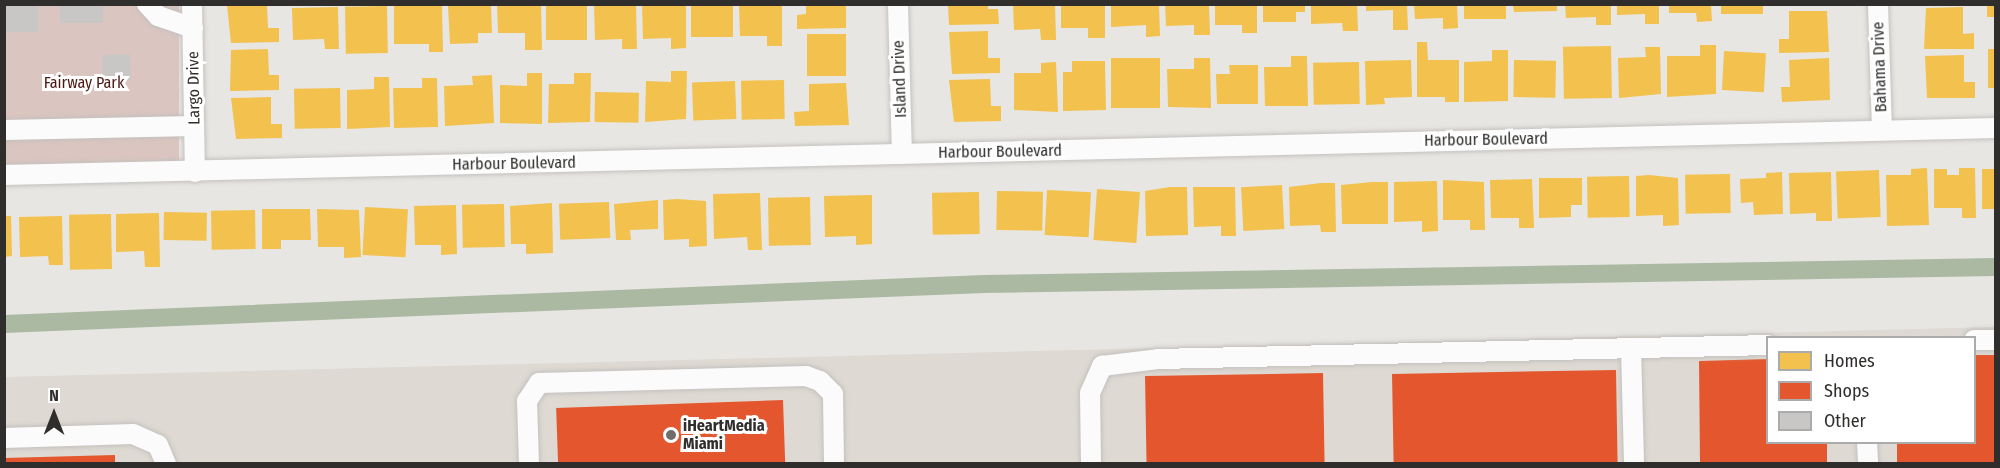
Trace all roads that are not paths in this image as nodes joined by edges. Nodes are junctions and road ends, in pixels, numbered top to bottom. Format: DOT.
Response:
graph roads {
  1 [pos="147,4"];
  2 [pos="192,4"];
  3 [pos="898,4"];
  4 [pos="1878,4"];
  5 [pos="193,28"];
  6 [pos="194,126"];
  7 [pos="1995,128"];
  8 [pos="4,129"];
  9 [pos="1882,130"];
  10 [pos="902,154"];
  11 [pos="195,172"];
  12 [pos="4,175"];
  13 [pos="1976,340"];
  14 [pos="1995,340"];
  15 [pos="1766,345"];
  16 [pos="1631,348"];
  17 [pos="4,438"];
  18 [pos="1867,444"];
  19 [pos="166,464"];
  20 [pos="529,464"];
  21 [pos="834,464"];
  22 [pos="1091,464"];
  23 [pos="1634,464"];
  24 [pos="1868,464"];
  1 -- 5 [label="street"];
  2 -- 5 [label="street, Largo Drive"];
  3 -- 10 [label="street, Island Drive"];
  4 -- 9 [label="street, Bahama Drive"];
  5 -- 6 [label="street, Largo Drive"];
  6 -- 8 [label="street"];
  6 -- 11 [label="street, Largo Drive"];
  7 -- 9 [label="street, Harbour Boulevard"];
  9 -- 10 [label="street, Harbour Boulevard"];
  10 -- 11 [label="street, Harbour Boulevard"];
  11 -- 12 [label="street, Harbour Boulevard"];
  13 -- 14 [label="street"];
  15 -- 16 [label="street"];
  16 -- 22 [label="street"];
  16 -- 23 [label="street"];
  17 -- 19 [label="street"];
  18 -- 24 [label="street"];
  20 -- 21 [label="street"];
}
